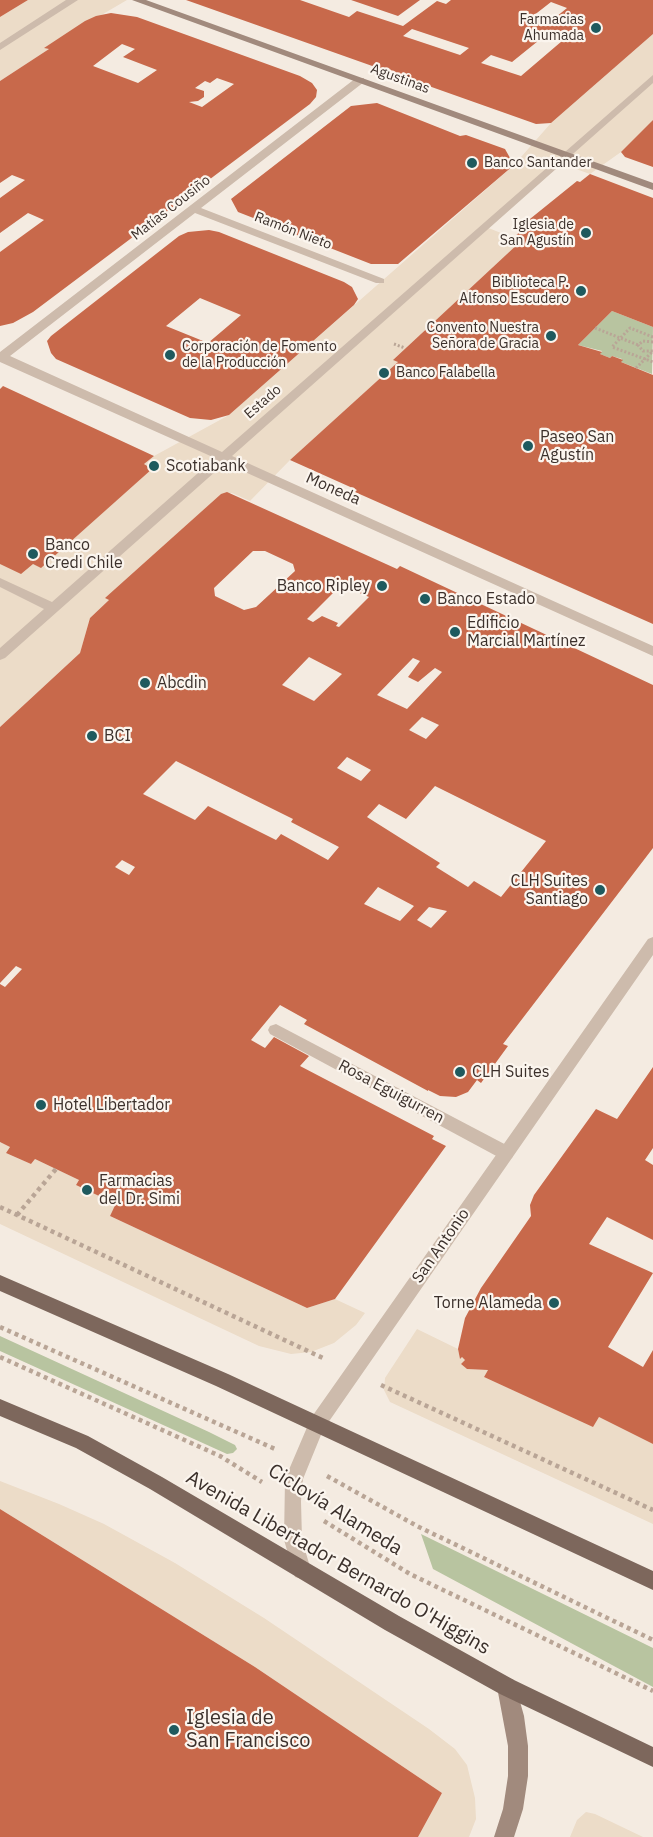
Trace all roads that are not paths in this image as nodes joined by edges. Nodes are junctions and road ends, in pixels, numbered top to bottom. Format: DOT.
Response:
graph roads {
  1 [pos="73,0"];
  2 [pos="137,0"];
  3 [pos="0,47"];
  4 [pos="653,78"];
  5 [pos="360,80"];
  6 [pos="567,155"];
  7 [pos="653,187"];
  8 [pos="195,209"];
  9 [pos="380,281"];
  10 [pos="0,357"];
  11 [pos="223,457"];
  12 [pos="0,582"];
  13 [pos="53,608"];
  14 [pos="653,651"];
  15 [pos="0,655"];
  16 [pos="653,943"];
  17 [pos="276,1030"];
  18 [pos="506,1153"];
  19 [pos="0,1283"];
  20 [pos="0,1407"];
  21 [pos="317,1424"];
  22 [pos="302,1570"];
  23 [pos="653,1581"];
  24 [pos="507,1687"];
  25 [pos="653,1757"];
  26 [pos="504,1837"];
  1 -- 3 [label="street"];
  2 -- 5 [label="main road, Agustinas"];
  4 -- 6 [label="street, Estado"];
  5 -- 6 [label="main road, Agustinas"];
  5 -- 8 [label="street, Matías Cousiño"];
  6 -- 7 [label="main road, Agustinas"];
  6 -- 11 [label="street, Estado"];
  8 -- 9 [label="street, Ramón Nieto"];
  8 -- 10 [label="street, Matías Cousiño"];
  10 -- 11 [label="street, Moneda"];
  11 -- 13 [label="street, Estado"];
  11 -- 14 [label="street, Moneda"];
  12 -- 13 [label="street"];
  13 -- 15 [label="street, Estado"];
  16 -- 18 [label="street, San Antonio"];
  17 -- 18 [label="street, Rosa Eguigurren"];
  18 -- 21 [label="street, San Antonio"];
  19 -- 21 [label="main road"];
  20 -- 22 [label="main road, Avenida Libertador Bernardo O'Higgins"];
  21 -- 22 [label="street, San Antonio"];
  21 -- 23 [label="main road"];
  22 -- 24 [label="main road, Avenida Libertador Bernardo O'Higgins"];
  24 -- 25 [label="main road, Avenida Libertador Bernardo O'Higgins"];
  24 -- 26 [label="main road"];
}
